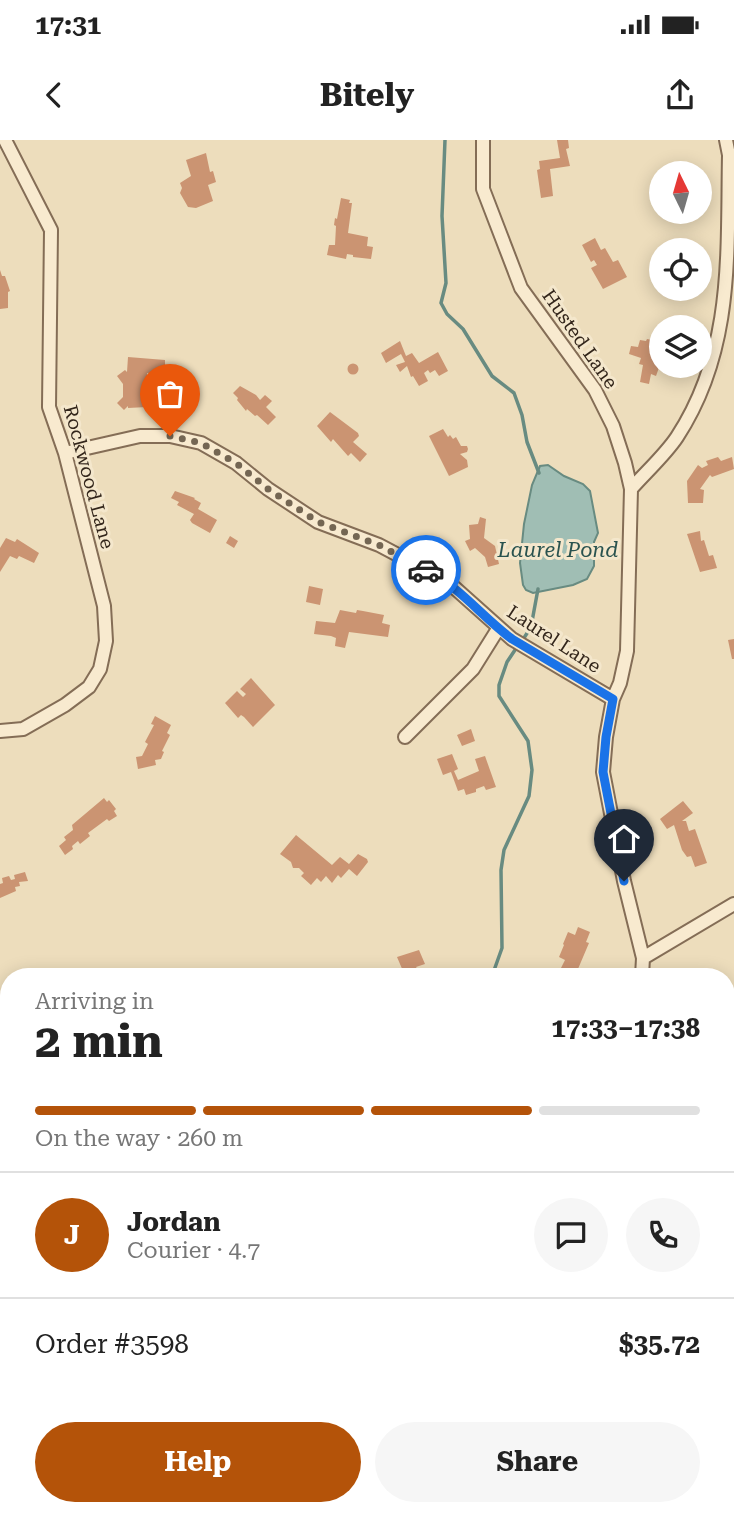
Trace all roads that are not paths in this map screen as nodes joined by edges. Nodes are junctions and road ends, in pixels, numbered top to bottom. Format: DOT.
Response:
graph roads {
  1 [pos="5,140"];
  2 [pos="483,140"];
  3 [pos="726,140"];
  4 [pos="65,453"];
  5 [pos="631,489"];
  6 [pos="498,629"];
  7 [pos="613,699"];
  8 [pos="0,731"];
  9 [pos="405,737"];
  10 [pos="734,904"];
  11 [pos="643,958"];
  12 [pos="642,968"];
  1 -- 4 [label="street, Rockwood Lane"];
  2 -- 5 [label="street, Husted Lane"];
  3 -- 5 [label="street"];
  4 -- 6 [label="street, Laurel Lane"];
  4 -- 8 [label="street, Rockwood Lane"];
  5 -- 7 [label="street, Husted Lane"];
  6 -- 7 [label="street, Laurel Lane"];
  6 -- 9 [label="street"];
  7 -- 11 [label="street, Husted Lane"];
  10 -- 11 [label="street"];
  11 -- 12 [label="street, Husted Lane"];
}
